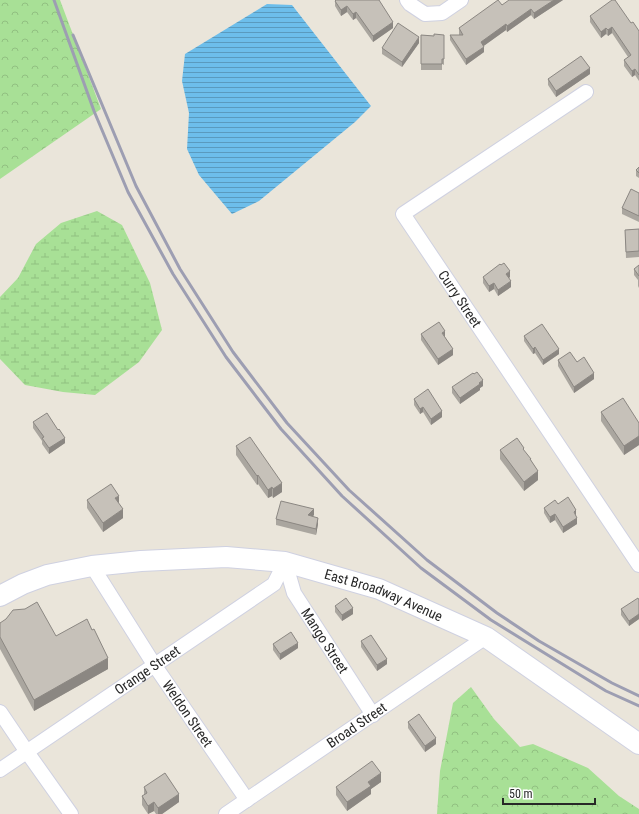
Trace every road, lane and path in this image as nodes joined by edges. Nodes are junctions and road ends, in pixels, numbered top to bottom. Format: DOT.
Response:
graph roads {
  1 [pos="407,0"];
  2 [pos="460,0"];
  3 [pos="586,92"];
  4 [pos="285,562"];
  5 [pos="639,565"];
  6 [pos="92,566"];
  7 [pos="0,596"];
  8 [pos="486,637"];
  9 [pos="155,666"];
  10 [pos="0,712"];
  11 [pos="373,715"];
  12 [pos="639,744"];
  13 [pos="27,752"];
  14 [pos="0,770"];
  15 [pos="247,800"];
  16 [pos="71,814"];
  17 [pos="226,814"];
  1 -- 2 [label="street"];
  3 -- 5 [label="street, Curry Street"];
  4 -- 6 [label="main road, East Broadway Avenue"];
  4 -- 8 [label="main road, East Broadway Avenue"];
  4 -- 9 [label="street, Orange Street"];
  4 -- 11 [label="street, Mango Street"];
  6 -- 7 [label="main road, East Broadway Avenue"];
  6 -- 9 [label="street, Weldon Street"];
  8 -- 11 [label="street, Broad Street"];
  8 -- 12 [label="main road, East Broadway Avenue"];
  9 -- 13 [label="street, Orange Street"];
  9 -- 15 [label="street, Weldon Street"];
  10 -- 13 [label="street"];
  11 -- 15 [label="street, Broad Street"];
  13 -- 14 [label="street, Orange Street"];
  13 -- 16 [label="street"];
  15 -- 17 [label="street, Broad Street"];
}
